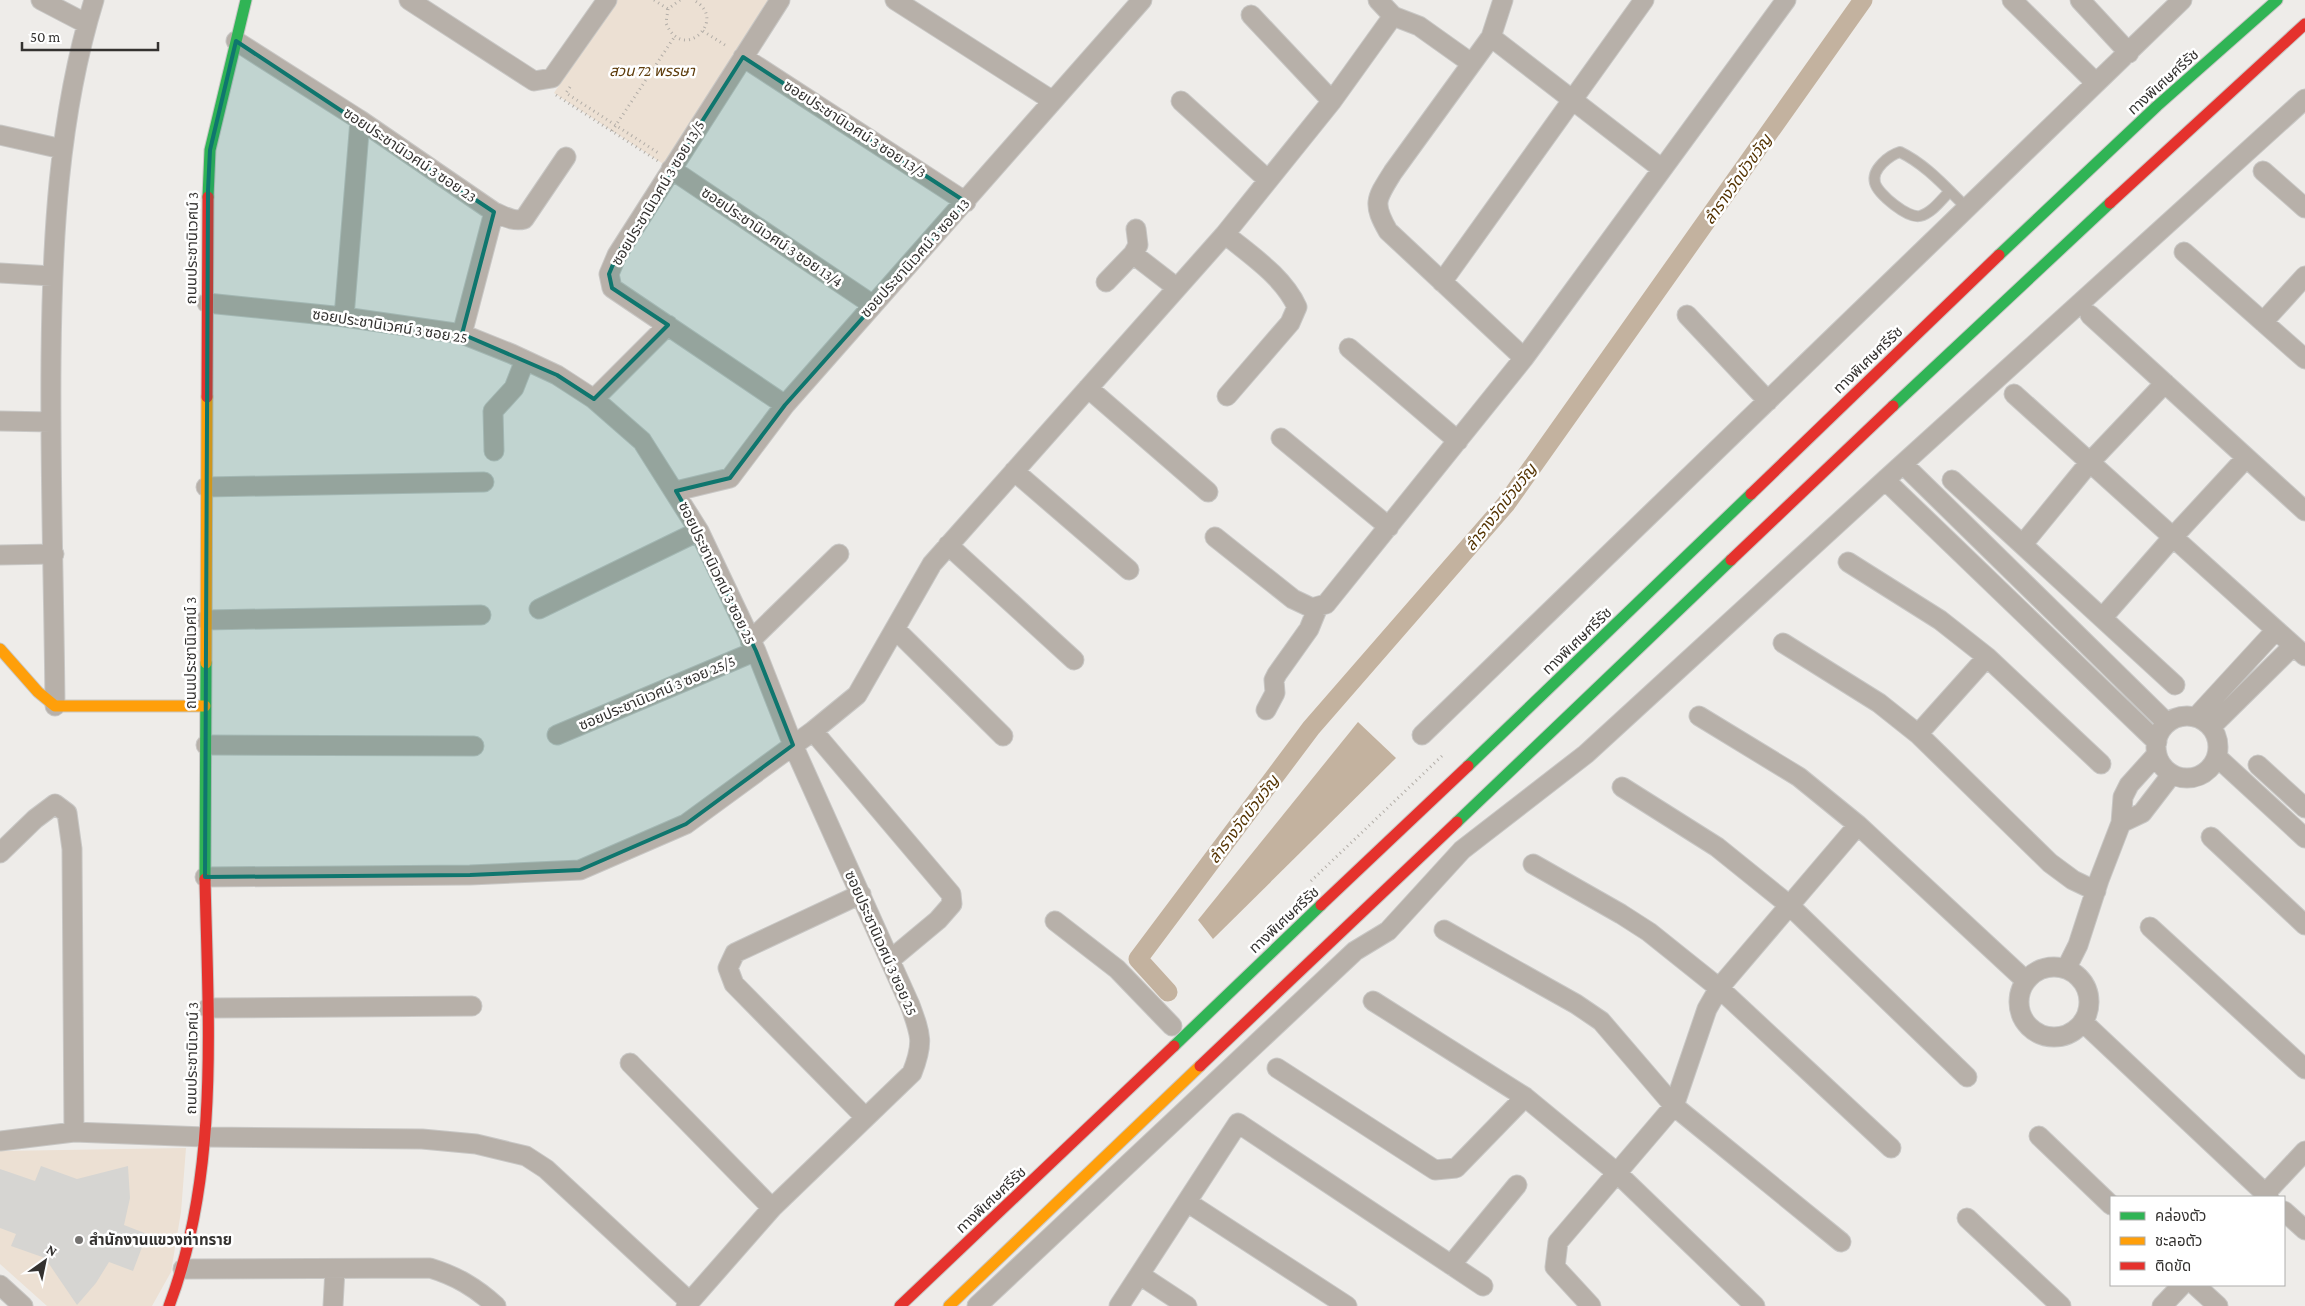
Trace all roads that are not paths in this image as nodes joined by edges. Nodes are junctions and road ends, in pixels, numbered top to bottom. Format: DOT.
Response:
graph roads {
  1 [pos="41,0"];
  2 [pos="94,0"];
  3 [pos="246,0"];
  4 [pos="409,0"];
  5 [pos="607,0"];
  6 [pos="780,0"];
  7 [pos="895,0"];
  8 [pos="1378,0"];
  9 [pos="1503,0"];
  10 [pos="1644,0"];
  11 [pos="1786,0"];
  12 [pos="2012,0"];
  13 [pos="2080,0"];
  14 [pos="2182,0"];
  15 [pos="2277,0"];
  16 [pos="1137,2"];
  17 [pos="1251,15"];
  18 [pos="1393,16"];
  19 [pos="87,24"];
  20 [pos="2305,24"];
  21 [pos="1491,37"];
  22 [pos="236,40"];
  23 [pos="2129,53"];
  24 [pos="743,57"];
  25 [pos="1472,63"];
  26 [pos="2096,83"];
  27 [pos="1572,100"];
  28 [pos="2305,100"];
  29 [pos="1053,101"];
  30 [pos="1181,101"];
  31 [pos="1332,101"];
  32 [pos="360,120"];
  33 [pos="0,135"];
  34 [pos="62,150"];
  35 [pos="566,157"];
  36 [pos="669,164"];
  37 [pos="1662,169"];
  38 [pos="2263,171"];
  39 [pos="1268,180"];
  40 [pos="1950,192"];
  41 [pos="966,202"];
  42 [pos="2305,208"];
  43 [pos="1968,209"];
  44 [pos="494,212"];
  45 [pos="1136,229"];
  46 [pos="1225,234"];
  47 [pos="2184,252"];
  48 [pos="1133,254"];
  49 [pos="0,273"];
  50 [pos="52,276"];
  51 [pos="2305,276"];
  52 [pos="1106,282"];
  53 [pos="1442,282"];
  54 [pos="1177,288"];
  55 [pos="207,303"];
  56 [pos="873,305"];
  57 [pos="1688,315"];
  58 [pos="2090,315"];
  59 [pos="344,317"];
  60 [pos="2263,322"];
  61 [pos="668,325"];
  62 [pos="462,334"];
  63 [pos="1349,348"];
  64 [pos="1524,358"];
  65 [pos="2305,359"];
  66 [pos="525,360"];
  67 [pos="2165,383"];
  68 [pos="1088,388"];
  69 [pos="2014,394"];
  70 [pos="1227,396"];
  71 [pos="594,399"];
  72 [pos="1768,401"];
  73 [pos="785,406"];
  74 [pos="0,421"];
  75 [pos="51,422"];
  76 [pos="1281,438"];
  77 [pos="1458,441"];
  78 [pos="494,451"];
  79 [pos="2246,458"];
  80 [pos="2090,462"];
  81 [pos="1903,464"];
  82 [pos="1014,472"];
  83 [pos="1884,480"];
  84 [pos="1952,480"];
  85 [pos="484,482"];
  86 [pos="206,488"];
  87 [pos="676,491"];
  88 [pos="1208,492"];
  89 [pos="2305,511"];
  90 [pos="1389,527"];
  91 [pos="699,531"];
  92 [pos="1215,537"];
  93 [pos="2173,537"];
  94 [pos="2023,544"];
  95 [pos="948,545"];
  96 [pos="54,554"];
  97 [pos="839,554"];
  98 [pos="0,555"];
  99 [pos="1848,562"];
  100 [pos="1129,570"];
  101 [pos="1318,607"];
  102 [pos="539,609"];
  103 [pos="481,615"];
  104 [pos="2103,618"];
  105 [pos="206,620"];
  106 [pos="896,630"];
  107 [pos="2276,630"];
  108 [pos="1783,643"];
  109 [pos="753,646"];
  110 [pos="0,649"];
  111 [pos="2299,651"];
  112 [pos="1987,657"];
  113 [pos="1074,660"];
  114 [pos="2176,685"];
  115 [pos="55,706"];
  116 [pos="205,706"];
  117 [pos="1266,710"];
  118 [pos="1699,716"];
  119 [pos="2204,722"];
  120 [pos="2167,723"];
  121 [pos="813,731"];
  122 [pos="1918,734"];
  123 [pos="557,735"];
  124 [pos="1422,735"];
  125 [pos="1003,736"];
  126 [pos="206,745"];
  127 [pos="793,745"];
  128 [pos="474,746"];
  129 [pos="2157,748"];
  130 [pos="2217,757"];
  131 [pos="2101,764"];
  132 [pos="2258,765"];
  133 [pos="2172,774"];
  134 [pos="1622,787"];
  135 [pos="2305,808"];
  136 [pos="2121,823"];
  137 [pos="1858,825"];
  138 [pos="2211,837"];
  139 [pos="2305,838"];
  140 [pos="0,853"];
  141 [pos="1533,864"];
  142 [pos="205,877"];
  143 [pos="2096,890"];
  144 [pos="861,894"];
  145 [pos="1789,905"];
  146 [pos="1055,921"];
  147 [pos="2305,925"];
  148 [pos="2150,927"];
  149 [pos="1444,930"];
  150 [pos="890,960"];
  151 [pos="2066,969"];
  152 [pos="2026,980"];
  153 [pos="1719,988"];
  154 [pos="1372,1002"];
  155 [pos="472,1006"];
  156 [pos="208,1008"];
  157 [pos="2084,1022"];
  158 [pos="1172,1026"];
  159 [pos="630,1063"];
  160 [pos="1277,1068"];
  161 [pos="2305,1069"];
  162 [pos="1967,1077"];
  163 [pos="1526,1097"];
  164 [pos="1674,1106"];
  165 [pos="865,1117"];
  166 [pos="74,1132"];
  167 [pos="2039,1136"];
  168 [pos="205,1137"];
  169 [pos="0,1142"];
  170 [pos="1891,1148"];
  171 [pos="2305,1151"];
  172 [pos="1616,1172"];
  173 [pos="1517,1185"];
  174 [pos="2265,1196"];
  175 [pos="1187,1202"];
  176 [pos="2110,1204"];
  177 [pos="772,1208"];
  178 [pos="2285,1211"];
  179 [pos="1967,1218"];
  180 [pos="2305,1230"];
  181 [pos="1841,1242"];
  182 [pos="1451,1265"];
  183 [pos="335,1269"];
  184 [pos="183,1270"];
  185 [pos="1140,1275"];
  186 [pos="0,1285"];
  187 [pos="1483,1286"];
  188 [pos="2181,1286"];
  189 [pos="2196,1286"];
  190 [pos="688,1304"];
  191 [pos="23,1306"];
  192 [pos="169,1306"];
  193 [pos="333,1306"];
  194 [pos="496,1306"];
  195 [pos="900,1306"];
  196 [pos="949,1306"];
  197 [pos="977,1306"];
  198 [pos="1119,1306"];
  199 [pos="1188,1306"];
  200 [pos="1347,1306"];
  201 [pos="1591,1306"];
  202 [pos="1756,1306"];
  203 [pos="2061,1306"];
  204 [pos="2162,1306"];
  205 [pos="2218,1306"];
  1 -- 19 [label="street"];
  2 -- 19 [label="street"];
  3 -- 22 [label="main road, ถนนประชานิเวศน์ 3"];
  4 -- 5 [label="street"];
  6 -- 24 [label="street, ซอยประชานิเวศน์ 3 ซอย 13/5"];
  7 -- 29 [label="street"];
  8 -- 18 [label="street"];
  9 -- 21 [label="street"];
  10 -- 27 [label="street"];
  11 -- 37 [label="street"];
  12 -- 26 [label="street"];
  13 -- 23 [label="street"];
  14 -- 23 [label="street"];
  15 -- 195 [label="main road, ทางพิเศษศรีรัช"];
  16 -- 29 [label="street, ซอยประชานิเวศน์ 3 ซอย 13"];
  17 -- 31 [label="street"];
  18 -- 25 [label="street"];
  18 -- 31 [label="street"];
  19 -- 34 [label="street"];
  20 -- 196 [label="main road"];
  21 -- 25 [label="street"];
  21 -- 27 [label="street"];
  22 -- 32 [label="street, ซอยประชานิเวศน์ 3 ซอย 23"];
  22 -- 55 [label="main road, ถนนประชานิเวศน์ 3"];
  23 -- 26 [label="street"];
  24 -- 36 [label="street, ซอยประชานิเวศน์ 3 ซอย 13/5"];
  24 -- 41 [label="street, ซอยประชานิเวศน์ 3 ซอย 13/3"];
  25 -- 53 [label="street"];
  26 -- 43 [label="street"];
  27 -- 37 [label="street"];
  27 -- 53 [label="street"];
  28 -- 81 [label="street"];
  29 -- 41 [label="street, ซอยประชานิเวศน์ 3 ซอย 13"];
  30 -- 39 [label="street"];
  31 -- 39 [label="street"];
  32 -- 44 [label="street, ซอยประชานิเวศน์ 3 ซอย 23"];
  32 -- 59 [label="street"];
  33 -- 34 [label="street"];
  34 -- 50 [label="street"];
  35 -- 44 [label="street, ซอยประชานิเวศน์ 3 ซอย 23"];
  36 -- 56 [label="street, ซอยประชานิเวศน์ 3 ซอย 13/4"];
  36 -- 61 [label="street, ซอยประชานิเวศน์ 3 ซอย 13/5"];
  37 -- 64 [label="street"];
  38 -- 42 [label="street"];
  39 -- 46 [label="street"];
  40 -- 40 [label="lane"];
  40 -- 43 [label="lane"];
  41 -- 56 [label="street, ซอยประชานิเวศน์ 3 ซอย 13"];
  43 -- 72 [label="street"];
  44 -- 62 [label="street"];
  45 -- 48 [label="street"];
  46 -- 54 [label="street"];
  46 -- 70 [label="street"];
  47 -- 60 [label="street"];
  48 -- 52 [label="street"];
  48 -- 54 [label="street"];
  49 -- 50 [label="street"];
  50 -- 75 [label="street"];
  51 -- 60 [label="street"];
  53 -- 64 [label="street"];
  54 -- 68 [label="street"];
  55 -- 59 [label="street, ซอยประชานิเวศน์ 3 ซอย 25"];
  55 -- 86 [label="main road, ถนนประชานิเวศน์ 3"];
  56 -- 73 [label="street, ซอยประชานิเวศน์ 3 ซอย 13"];
  57 -- 72 [label="street"];
  58 -- 67 [label="street"];
  59 -- 62 [label="street, ซอยประชานิเวศน์ 3 ซอย 25"];
  60 -- 65 [label="street"];
  61 -- 71 [label="street"];
  61 -- 73 [label="street, ซอยประชานิเวศน์ 3 ซอย 13/5"];
  62 -- 66 [label="street, ซอยประชานิเวศน์ 3 ซอย 25"];
  63 -- 77 [label="street"];
  64 -- 77 [label="street"];
  66 -- 71 [label="street, ซอยประชานิเวศน์ 3 ซอย 25"];
  66 -- 78 [label="street"];
  67 -- 79 [label="street"];
  67 -- 80 [label="street"];
  68 -- 82 [label="street"];
  68 -- 88 [label="street"];
  69 -- 80 [label="street"];
  71 -- 87 [label="street, ซอยประชานิเวศน์ 3 ซอย 25"];
  72 -- 124 [label="street"];
  73 -- 87 [label="street, ซอยประชานิเวศน์ 3 ซอย 13"];
  74 -- 75 [label="street"];
  75 -- 96 [label="street"];
  76 -- 90 [label="street"];
  77 -- 90 [label="street"];
  79 -- 89 [label="street"];
  79 -- 93 [label="street"];
  80 -- 93 [label="street"];
  80 -- 94 [label="street"];
  81 -- 83 [label="street"];
  81 -- 120 [label="street"];
  82 -- 95 [label="street"];
  82 -- 100 [label="street"];
  83 -- 129 [label="street"];
  83 -- 197 [label="street"];
  84 -- 94 [label="street"];
  85 -- 86 [label="street"];
  86 -- 105 [label="main road, ถนนประชานิเวศน์ 3"];
  87 -- 91 [label="street, ซอยประชานิเวศน์ 3 ซอย 25"];
  90 -- 101 [label="street"];
  91 -- 102 [label="street"];
  91 -- 109 [label="street, ซอยประชานิเวศน์ 3 ซอย 25"];
  92 -- 101 [label="street"];
  93 -- 104 [label="street"];
  93 -- 107 [label="street"];
  94 -- 104 [label="street"];
  95 -- 106 [label="street"];
  95 -- 113 [label="street"];
  96 -- 98 [label="street"];
  96 -- 115 [label="street"];
  97 -- 109 [label="street"];
  99 -- 112 [label="street"];
  101 -- 117 [label="street"];
  103 -- 105 [label="street"];
  104 -- 114 [label="street"];
  105 -- 116 [label="main road, ถนนประชานิเวศน์ 3"];
  106 -- 121 [label="street"];
  106 -- 125 [label="street"];
  107 -- 111 [label="street"];
  107 -- 119 [label="street"];
  108 -- 122 [label="street"];
  109 -- 123 [label="street, ซอยประชานิเวศน์ 3 ซอย 25/5"];
  109 -- 127 [label="street, ซอยประชานิเวศน์ 3 ซอย 25"];
  110 -- 115 [label="main road"];
  111 -- 119 [label="street"];
  112 -- 122 [label="street"];
  112 -- 131 [label="street"];
  115 -- 116 [label="main road"];
  116 -- 126 [label="main road, ถนนประชานิเวศน์ 3"];
  118 -- 137 [label="street"];
  119 -- 120 [label="street"];
  119 -- 130 [label="street"];
  120 -- 129 [label="street"];
  121 -- 127 [label="street"];
  121 -- 150 [label="street"];
  122 -- 143 [label="street"];
  126 -- 128 [label="street"];
  126 -- 142 [label="main road, ถนนประชานิเวศน์ 3"];
  127 -- 142 [label="street"];
  127 -- 144 [label="street, ซอยประชานิเวศน์ 3 ซอย 25"];
  129 -- 133 [label="street"];
  129 -- 136 [label="street"];
  130 -- 133 [label="street"];
  130 -- 139 [label="street"];
  132 -- 135 [label="street"];
  133 -- 136 [label="street"];
  134 -- 145 [label="street"];
  136 -- 143 [label="street"];
  137 -- 145 [label="street"];
  137 -- 152 [label="street"];
  138 -- 147 [label="street"];
  140 -- 166 [label="street"];
  141 -- 153 [label="street"];
  142 -- 156 [label="main road, ถนนประชานิเวศน์ 3"];
  143 -- 151 [label="street"];
  144 -- 150 [label="street, ซอยประชานิเวศน์ 3 ซอย 25"];
  144 -- 165 [label="street"];
  145 -- 153 [label="street"];
  145 -- 162 [label="street"];
  146 -- 158 [label="street"];
  148 -- 161 [label="street"];
  149 -- 164 [label="street"];
  150 -- 165 [label="street, ซอยประชานิเวศน์ 3 ซอย 25"];
  151 -- 152 [label="street"];
  151 -- 157 [label="street"];
  152 -- 157 [label="street"];
  153 -- 164 [label="street"];
  153 -- 170 [label="street"];
  154 -- 163 [label="street"];
  155 -- 156 [label="street"];
  156 -- 168 [label="main road, ถนนประชานิเวศน์ 3"];
  157 -- 174 [label="street"];
  159 -- 177 [label="street"];
  160 -- 163 [label="street"];
  163 -- 172 [label="street"];
  164 -- 172 [label="street"];
  164 -- 181 [label="street"];
  165 -- 177 [label="street"];
  166 -- 168 [label="street"];
  166 -- 169 [label="street"];
  167 -- 176 [label="street"];
  168 -- 184 [label="main road, ถนนประชานิเวศน์ 3"];
  168 -- 190 [label="street"];
  171 -- 174 [label="street"];
  172 -- 201 [label="street"];
  172 -- 202 [label="street"];
  173 -- 182 [label="street"];
  175 -- 182 [label="street"];
  175 -- 185 [label="street"];
  175 -- 200 [label="street"];
  177 -- 190 [label="street"];
  178 -- 180 [label="street"];
  179 -- 203 [label="street"];
  182 -- 187 [label="street"];
  183 -- 184 [label="street"];
  183 -- 193 [label="street"];
  183 -- 194 [label="street"];
  184 -- 192 [label="main road, ถนนประชานิเวศน์ 3"];
  185 -- 198 [label="street"];
  185 -- 199 [label="street"];
  186 -- 191 [label="street"];
  188 -- 204 [label="street"];
  189 -- 205 [label="street"];
}
